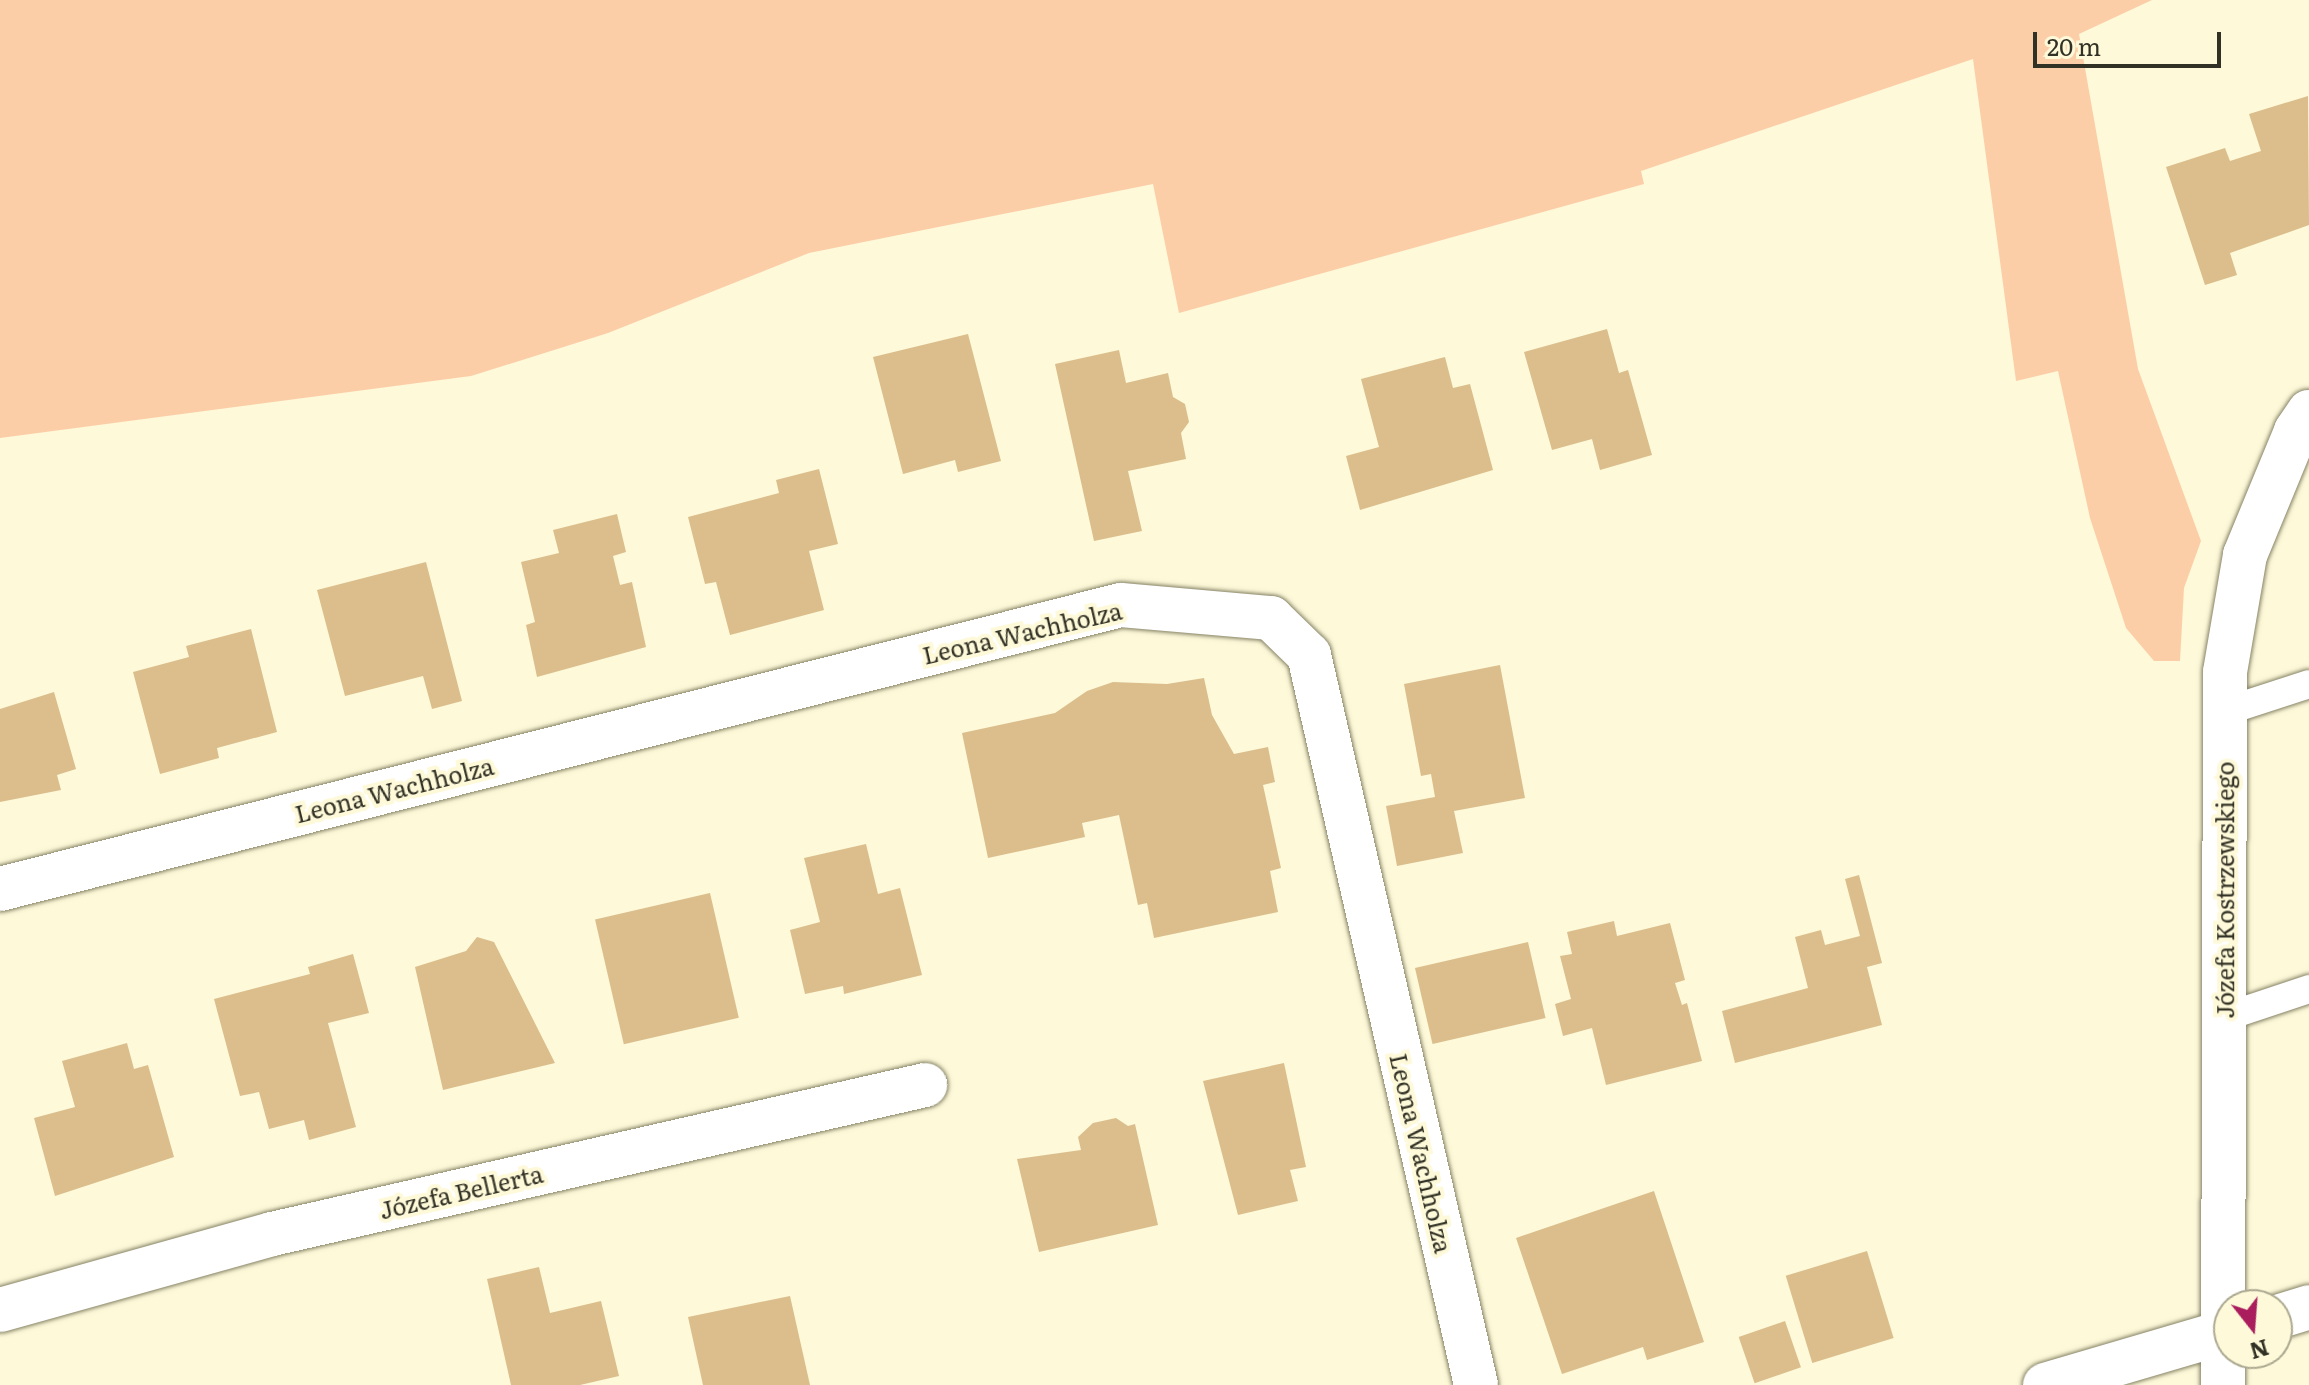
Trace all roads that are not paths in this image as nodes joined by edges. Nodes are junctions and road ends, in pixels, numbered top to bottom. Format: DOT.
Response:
graph roads {
  1 [pos="2309,412"];
  2 [pos="2309,684"];
  3 [pos="2223,712"];
  4 [pos="0,889"];
  5 [pos="2309,989"];
  6 [pos="2225,1017"];
  7 [pos="925,1085"];
  8 [pos="2226,1289"];
  9 [pos="0,1310"];
  10 [pos="2213,1335"];
  11 [pos="1476,1385"];
  12 [pos="2045,1385"];
  1 -- 3 [label="street, Józefa Kostrzewskiego"];
  2 -- 3 [label="lane"];
  3 -- 6 [label="street, Józefa Kostrzewskiego"];
  4 -- 11 [label="street, Leona Wachholza"];
  5 -- 6 [label="lane"];
  6 -- 8 [label="street, Józefa Kostrzewskiego"];
  7 -- 9 [label="street, Józefa Bellerta"];
  10 -- 12 [label="street"];
}
